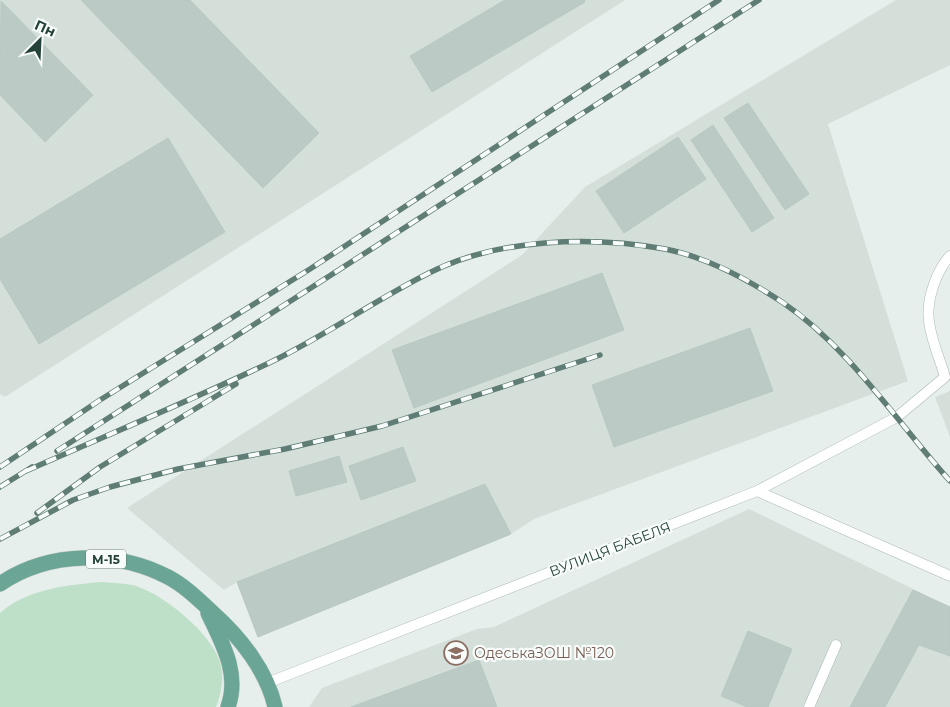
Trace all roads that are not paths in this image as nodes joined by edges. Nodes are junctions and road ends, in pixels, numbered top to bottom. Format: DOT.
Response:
graph roads {
  1 [pos="950,256"];
  2 [pos="757,491"];
  3 [pos="950,576"];
  4 [pos="0,584"];
  5 [pos="204,605"];
  6 [pos="836,645"];
  7 [pos="267,684"];
  8 [pos="228,707"];
  9 [pos="275,707"];
  10 [pos="809,707"];
  1 -- 2 [label="lane, ВУЛИЦЯ БАБЕЛЯ"];
  2 -- 3 [label="lane"];
  2 -- 7 [label="lane, ВУЛИЦЯ БАБЕЛЯ"];
  4 -- 5 [label="main road, М-15"];
  5 -- 7 [label="main road"];
  5 -- 8 [label="main road, М-15"];
  6 -- 10 [label="lane"];
  7 -- 9 [label="main road"];
}
